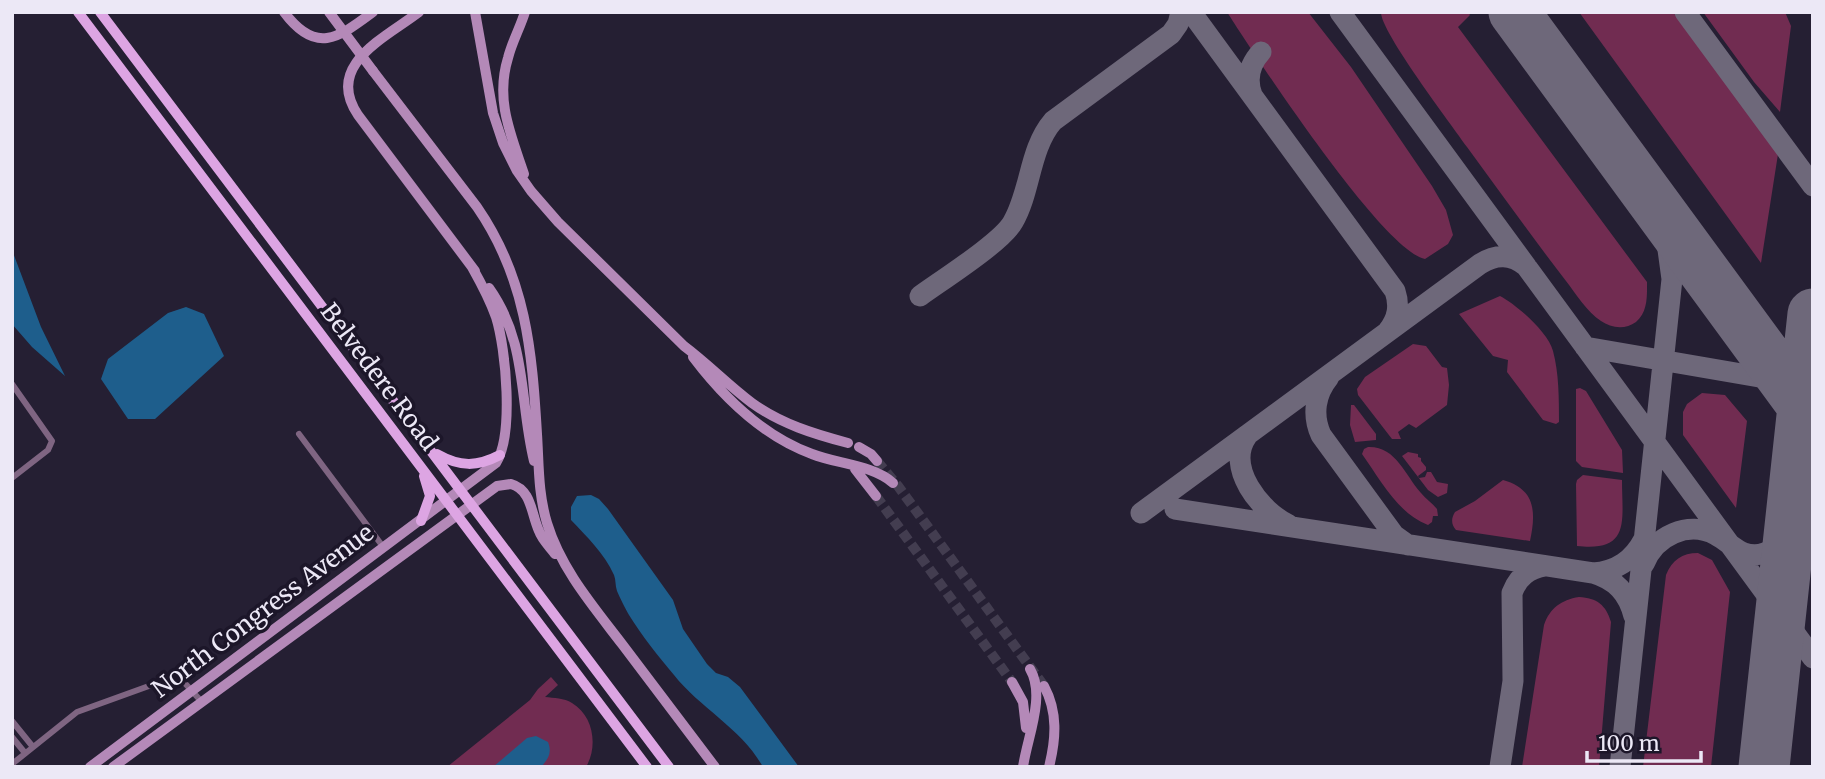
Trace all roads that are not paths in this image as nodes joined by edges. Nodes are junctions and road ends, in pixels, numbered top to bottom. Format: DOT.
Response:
graph roads {
  1 [pos="78,12"];
  2 [pos="100,12"];
  3 [pos="284,12"];
  4 [pos="329,12"];
  5 [pos="373,12"];
  6 [pos="419,12"];
  7 [pos="475,12"];
  8 [pos="526,12"];
  9 [pos="531,191"];
  10 [pos="233,218"];
  11 [pos="272,239"];
  12 [pos="472,267"];
  13 [pos="684,346"];
  14 [pos="12,384"];
  15 [pos="15,393"];
  16 [pos="299,434"];
  17 [pos="848,443"];
  18 [pos="859,447"];
  19 [pos="431,450"];
  20 [pos="500,455"];
  21 [pos="877,461"];
  22 [pos="419,464"];
  23 [pos="852,467"];
  24 [pos="12,478"];
  25 [pos="538,479"];
  26 [pos="893,483"];
  27 [pos="462,490"];
  28 [pos="876,496"];
  29 [pos="447,501"];
  30 [pos="472,504"];
  31 [pos="458,516"];
  32 [pos="421,520"];
  33 [pos="384,548"];
  34 [pos="569,571"];
  35 [pos="1030,669"];
  36 [pos="1012,682"];
  37 [pos="1044,686"];
  38 [pos="192,690"];
  39 [pos="201,701"];
  40 [pos="12,721"];
  41 [pos="12,737"];
  42 [pos="1026,743"];
  43 [pos="33,747"];
  44 [pos="25,753"];
  45 [pos="12,764"];
  46 [pos="90,767"];
  47 [pos="113,767"];
  48 [pos="647,767"];
  49 [pos="669,767"];
  50 [pos="715,767"];
  51 [pos="1023,767"];
  52 [pos="1049,767"];
  1 -- 10 [label="main road, Belvedere Road"];
  2 -- 11 [label="main road, Belvedere Road"];
  3 -- 5 [label="street"];
  4 -- 25 [label="street, bridge"];
  6 -- 12 [label="street"];
  7 -- 9 [label="street"];
  8 -- 9 [label="street"];
  9 -- 13 [label="street"];
  10 -- 11 [label="main road"];
  10 -- 22 [label="main road, Belvedere Road"];
  11 -- 19 [label="main road, Belvedere Road"];
  12 -- 20 [label="street"];
  12 -- 25 [label="street"];
  13 -- 17 [label="street"];
  13 -- 23 [label="street"];
  14 -- 15 [label="street"];
  15 -- 24 [label="street"];
  16 -- 33 [label="street"];
  18 -- 21 [label="street"];
  19 -- 20 [label="main road"];
  19 -- 27 [label="main road, Belvedere Road"];
  20 -- 27 [label="street, North Congress Avenue"];
  22 -- 29 [label="main road, Belvedere Road"];
  22 -- 32 [label="main road"];
  23 -- 26 [label="street"];
  23 -- 28 [label="street"];
  25 -- 34 [label="street"];
  27 -- 29 [label="street, North Congress Avenue"];
  27 -- 30 [label="main road, Belvedere Road"];
  29 -- 31 [label="main road, Belvedere Road"];
  29 -- 32 [label="street, North Congress Avenue"];
  30 -- 31 [label="street, North Congress Avenue"];
  30 -- 34 [label="street, North Congress Avenue"];
  30 -- 49 [label="main road, Belvedere Road"];
  31 -- 39 [label="street, North Congress Avenue"];
  31 -- 48 [label="main road, Belvedere Road"];
  32 -- 33 [label="street, North Congress Avenue"];
  33 -- 38 [label="street, North Congress Avenue"];
  34 -- 50 [label="street"];
  35 -- 42 [label="street"];
  36 -- 42 [label="street"];
  37 -- 52 [label="street"];
  38 -- 39 [label="street"];
  38 -- 43 [label="street"];
  38 -- 46 [label="street, North Congress Avenue"];
  39 -- 47 [label="street, North Congress Avenue"];
  40 -- 43 [label="street"];
  41 -- 44 [label="street"];
  42 -- 51 [label="street"];
  43 -- 44 [label="street"];
  44 -- 45 [label="street"];
}
